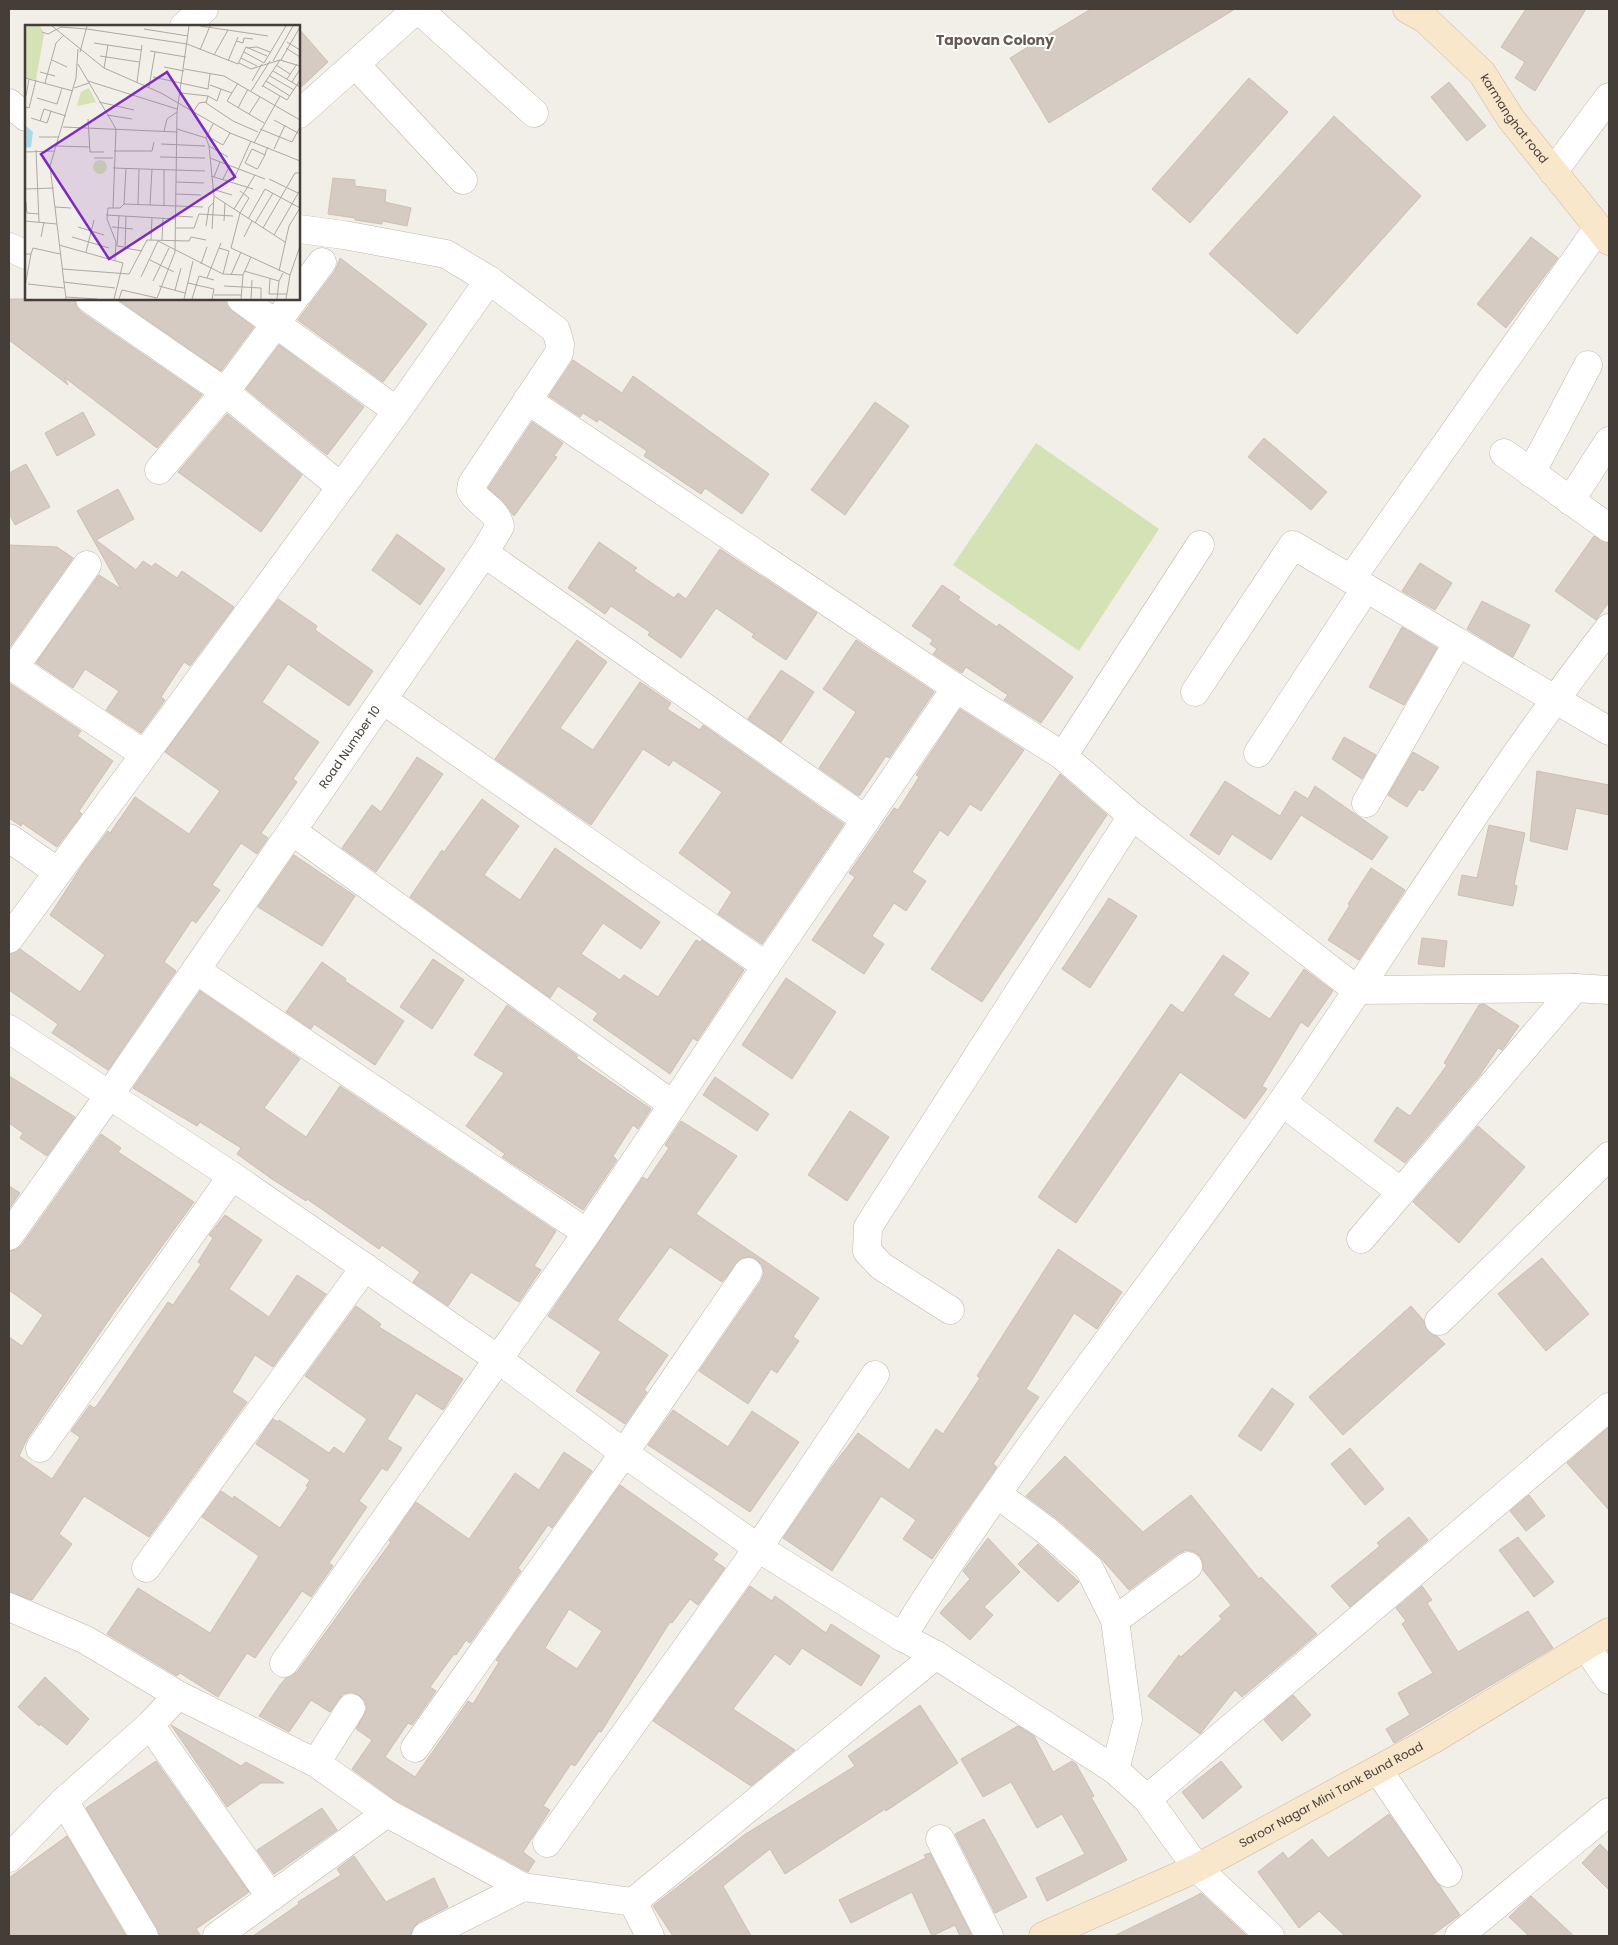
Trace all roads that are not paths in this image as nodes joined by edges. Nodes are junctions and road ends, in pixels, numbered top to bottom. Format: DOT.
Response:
graph roads {
  1 [pos="204,9"];
  2 [pos="418,9"];
  3 [pos="1407,9"];
  4 [pos="185,25"];
  5 [pos="354,64"];
  6 [pos="1609,97"];
  7 [pos="9,103"];
  8 [pos="300,113"];
  9 [pos="534,113"];
  10 [pos="25,116"];
  11 [pos="1553,172"];
  12 [pos="463,180"];
  13 [pos="300,229"];
  14 [pos="1604,235"];
  15 [pos="322,262"];
  16 [pos="489,280"];
  17 [pos="300,292"];
  18 [pos="91,300"];
  19 [pos="242,300"];
  20 [pos="293,300"];
  21 [pos="276,324"];
  22 [pos="1588,365"];
  23 [pos="225,392"];
  24 [pos="527,400"];
  25 [pos="397,411"];
  26 [pos="1609,441"];
  27 [pos="1504,453"];
  28 [pos="159,470"];
  29 [pos="1531,473"];
  30 [pos="341,487"];
  31 [pos="1570,502"];
  32 [pos="1609,528"];
  33 [pos="1200,545"];
  34 [pos="484,553"];
  35 [pos="88,565"];
  36 [pos="1359,583"];
  37 [pos="1609,628"];
  38 [pos="1458,642"];
  39 [pos="11,666"];
  40 [pos="956,688"];
  41 [pos="1195,692"];
  42 [pos="1554,699"];
  43 [pos="383,700"];
  44 [pos="1609,732"];
  45 [pos="1258,753"];
  46 [pos="144,754"];
  47 [pos="1063,756"];
  48 [pos="1366,803"];
  49 [pos="1132,816"];
  50 [pos="866,820"];
  51 [pos="292,831"];
  52 [pos="9,838"];
  53 [pos="58,872"];
  54 [pos="9,939"];
  55 [pos="766,966"];
  56 [pos="196,970"];
  57 [pos="1575,988"];
  58 [pos="1357,990"];
  59 [pos="1609,990"];
  60 [pos="9,1029"];
  61 [pos="110,1094"];
  62 [pos="1282,1102"];
  63 [pos="673,1105"];
  64 [pos="1609,1156"];
  65 [pos="232,1176"];
  66 [pos="1401,1192"];
  67 [pos="587,1233"];
  68 [pos="9,1236"];
  69 [pos="1360,1239"];
  70 [pos="365,1267"];
  71 [pos="748,1272"];
  72 [pos="950,1310"];
  73 [pos="1438,1321"];
  74 [pos="498,1359"];
  75 [pos="874,1375"];
  76 [pos="1609,1407"];
  77 [pos="40,1448"];
  78 [pos="624,1453"];
  79 [pos="997,1494"];
  80 [pos="758,1548"];
  81 [pos="1188,1566"];
  82 [pos="146,1568"];
  83 [pos="14,1616"];
  84 [pos="1115,1620"];
  85 [pos="1609,1632"];
  86 [pos="902,1637"];
  87 [pos="1587,1648"];
  88 [pos="936,1655"];
  89 [pos="284,1663"];
  90 [pos="1609,1680"];
  91 [pos="178,1695"];
  92 [pos="351,1708"];
  93 [pos="150,1725"];
  94 [pos="415,1748"];
  95 [pos="316,1763"];
  96 [pos="1115,1770"];
  97 [pos="1378,1770"];
  98 [pos="1147,1799"];
  99 [pos="64,1801"];
  100 [pos="1609,1812"];
  101 [pos="387,1813"];
  102 [pos="940,1839"];
  103 [pos="547,1842"];
  104 [pos="9,1858"];
  105 [pos="1197,1868"];
  106 [pos="1448,1873"];
  107 [pos="523,1887"];
  108 [pos="271,1896"];
  109 [pos="633,1902"];
  110 [pos="645,1935"];
  111 [pos="144,1936"];
  112 [pos="218,1936"];
  113 [pos="426,1936"];
  114 [pos="989,1936"];
  115 [pos="1042,1936"];
  116 [pos="1270,1936"];
  117 [pos="1459,1936"];
  1 -- 4 [label="street"];
  2 -- 5 [label="street"];
  2 -- 9 [label="street"];
  3 -- 11 [label="main road, karmanghat road"];
  5 -- 8 [label="street"];
  5 -- 12 [label="street"];
  6 -- 11 [label="street"];
  7 -- 10 [label="street"];
  11 -- 14 [label="main road, karmanghat road"];
  13 -- 16 [label="street, Road Number 10"];
  14 -- 36 [label="street"];
  15 -- 17 [label="street"];
  16 -- 24 [label="street, Road Number 10"];
  16 -- 25 [label="street"];
  18 -- 23 [label="street"];
  19 -- 21 [label="street"];
  20 -- 21 [label="street"];
  21 -- 23 [label="street"];
  21 -- 25 [label="street"];
  22 -- 29 [label="street"];
  23 -- 28 [label="street"];
  23 -- 30 [label="street"];
  24 -- 34 [label="street, Road Number 10"];
  24 -- 40 [label="street"];
  25 -- 30 [label="street"];
  26 -- 31 [label="street"];
  27 -- 29 [label="street"];
  29 -- 31 [label="street"];
  30 -- 46 [label="street"];
  31 -- 32 [label="street"];
  33 -- 47 [label="street"];
  34 -- 43 [label="street, Road Number 10"];
  34 -- 50 [label="street"];
  35 -- 39 [label="street"];
  36 -- 38 [label="street"];
  36 -- 41 [label="street"];
  36 -- 45 [label="street"];
  37 -- 42 [label="street"];
  38 -- 42 [label="street"];
  38 -- 48 [label="street"];
  39 -- 46 [label="street"];
  40 -- 47 [label="street"];
  40 -- 50 [label="street"];
  42 -- 44 [label="street"];
  42 -- 58 [label="street"];
  43 -- 51 [label="street, Road Number 10"];
  43 -- 55 [label="street"];
  46 -- 53 [label="street"];
  47 -- 49 [label="street"];
  49 -- 58 [label="street"];
  49 -- 72 [label="street"];
  50 -- 55 [label="street"];
  51 -- 56 [label="street, Road Number 10"];
  51 -- 63 [label="street"];
  52 -- 53 [label="street"];
  53 -- 54 [label="street"];
  55 -- 63 [label="street"];
  56 -- 61 [label="street, Road Number 10"];
  56 -- 67 [label="street"];
  57 -- 58 [label="street"];
  57 -- 59 [label="street"];
  57 -- 66 [label="street"];
  58 -- 62 [label="street"];
  60 -- 61 [label="street"];
  61 -- 65 [label="street"];
  61 -- 68 [label="street, Road Number 10"];
  62 -- 66 [label="street"];
  62 -- 79 [label="street"];
  63 -- 67 [label="street"];
  64 -- 73 [label="street"];
  65 -- 70 [label="street"];
  65 -- 77 [label="street"];
  66 -- 69 [label="street"];
  67 -- 74 [label="street"];
  70 -- 74 [label="street"];
  70 -- 82 [label="street"];
  71 -- 78 [label="street"];
  74 -- 78 [label="street"];
  74 -- 89 [label="street"];
  75 -- 80 [label="street"];
  76 -- 98 [label="street"];
  78 -- 80 [label="street"];
  78 -- 94 [label="street"];
  79 -- 84 [label="street"];
  79 -- 86 [label="street"];
  80 -- 86 [label="street"];
  80 -- 103 [label="street"];
  81 -- 84 [label="street"];
  83 -- 91 [label="street"];
  84 -- 96 [label="street"];
  85 -- 87 [label="main road, Saroor Nagar Mini Tank Bund Road"];
  86 -- 88 [label="street"];
  87 -- 90 [label="street"];
  87 -- 97 [label="main road, Saroor Nagar Mini Tank Bund Road"];
  88 -- 96 [label="street"];
  88 -- 109 [label="street"];
  91 -- 93 [label="street"];
  91 -- 95 [label="street"];
  92 -- 95 [label="street"];
  93 -- 99 [label="street"];
  93 -- 108 [label="street"];
  95 -- 101 [label="street"];
  96 -- 98 [label="street"];
  97 -- 105 [label="main road, Saroor Nagar Mini Tank Bund Road"];
  97 -- 106 [label="street"];
  98 -- 105 [label="street"];
  99 -- 104 [label="street"];
  99 -- 111 [label="street"];
  100 -- 117 [label="street"];
  101 -- 107 [label="street"];
  101 -- 108 [label="street"];
  102 -- 114 [label="street"];
  105 -- 115 [label="main road, Saroor Nagar Mini Tank Bund Road"];
  105 -- 116 [label="street"];
  107 -- 109 [label="street"];
  107 -- 113 [label="street"];
  108 -- 112 [label="street"];
  109 -- 110 [label="street"];
}
